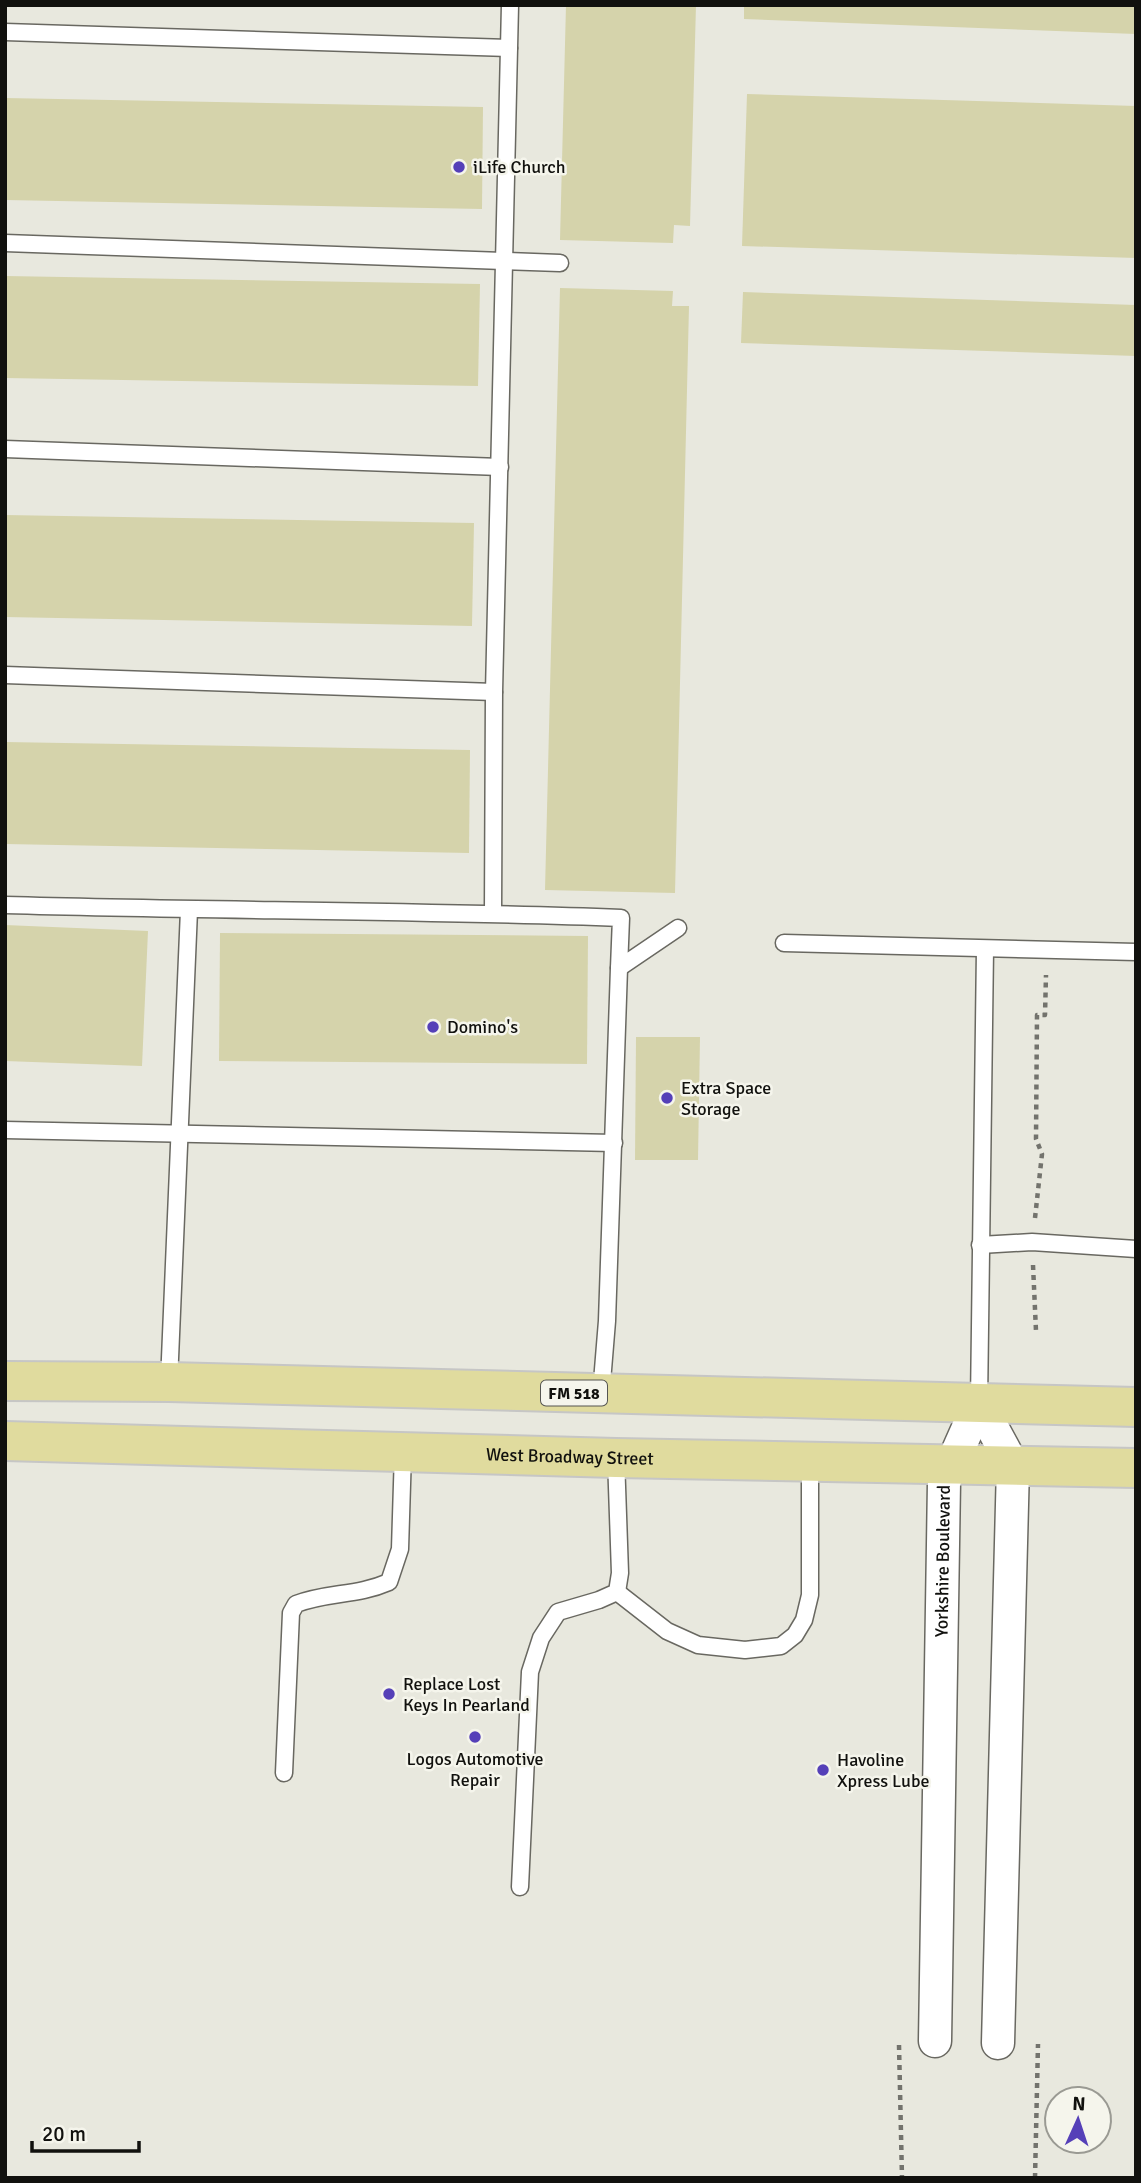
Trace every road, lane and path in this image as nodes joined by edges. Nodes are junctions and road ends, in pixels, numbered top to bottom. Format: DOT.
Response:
graph roads {
  1 [pos="510,5"];
  2 [pos="5,32"];
  3 [pos="509,48"];
  4 [pos="5,243"];
  5 [pos="505,262"];
  6 [pos="560,263"];
  7 [pos="5,449"];
  8 [pos="500,467"];
  9 [pos="5,675"];
  10 [pos="494,692"];
  11 [pos="5,905"];
  12 [pos="189,910"];
  13 [pos="493,913"];
  14 [pos="678,928"];
  15 [pos="784,943"];
  16 [pos="985,949"];
  17 [pos="1047,950"];
  18 [pos="1136,952"];
  19 [pos="619,968"];
  20 [pos="5,1130"];
  21 [pos="180,1134"];
  22 [pos="614,1143"];
  23 [pos="1032,1242"];
  24 [pos="980,1245"];
  25 [pos="1136,1249"];
  26 [pos="1036,1331"];
  27 [pos="5,1381"];
  28 [pos="169,1382"];
  29 [pos="601,1394"];
  30 [pos="979,1403"];
  31 [pos="1136,1407"];
  32 [pos="5,1441"];
  33 [pos="403,1452"];
  34 [pos="616,1458"];
  35 [pos="810,1462"];
  36 [pos="951,1465"];
  37 [pos="1013,1466"];
  38 [pos="1136,1468"];
  39 [pos="617,1591"];
  40 [pos="284,1773"];
  41 [pos="520,1887"];
  42 [pos="899,2040"];
  43 [pos="935,2041"];
  44 [pos="998,2043"];
  45 [pos="1038,2044"];
  46 [pos="902,2178"];
  47 [pos="1035,2178"];
  1 -- 3 [label="lane"];
  2 -- 3 [label="lane"];
  3 -- 5 [label="lane"];
  4 -- 5 [label="lane"];
  5 -- 6 [label="lane"];
  5 -- 8 [label="lane"];
  7 -- 8 [label="lane"];
  8 -- 10 [label="lane"];
  9 -- 10 [label="lane"];
  10 -- 13 [label="lane"];
  11 -- 12 [label="lane"];
  12 -- 13 [label="lane"];
  12 -- 21 [label="lane"];
  13 -- 19 [label="lane"];
  14 -- 19 [label="lane"];
  15 -- 16 [label="lane"];
  16 -- 17 [label="lane"];
  16 -- 24 [label="lane"];
  17 -- 18 [label="lane"];
  17 -- 23 [label="path"];
  19 -- 22 [label="lane"];
  20 -- 21 [label="lane"];
  21 -- 22 [label="lane"];
  21 -- 28 [label="lane"];
  22 -- 29 [label="lane"];
  23 -- 24 [label="lane"];
  23 -- 25 [label="lane"];
  23 -- 26 [label="path"];
  24 -- 30 [label="lane"];
  27 -- 28 [label="main road, FM 518"];
  28 -- 29 [label="main road, FM 518"];
  29 -- 30 [label="main road, FM 518"];
  30 -- 31 [label="main road, FM 518"];
  30 -- 36 [label="street, Yorkshire Boulevard"];
  30 -- 37 [label="street"];
  32 -- 33 [label="main road, West Broadway Street"];
  33 -- 34 [label="main road, West Broadway Street"];
  33 -- 40 [label="lane"];
  34 -- 35 [label="main road, West Broadway Street"];
  34 -- 39 [label="lane"];
  35 -- 36 [label="main road, West Broadway Street"];
  35 -- 39 [label="lane"];
  36 -- 37 [label="main road, West Broadway Street"];
  36 -- 43 [label="street, Yorkshire Boulevard"];
  37 -- 38 [label="main road, West Broadway Street"];
  37 -- 44 [label="street"];
  39 -- 41 [label="lane"];
  42 -- 46 [label="path"];
  45 -- 47 [label="path"];
}
